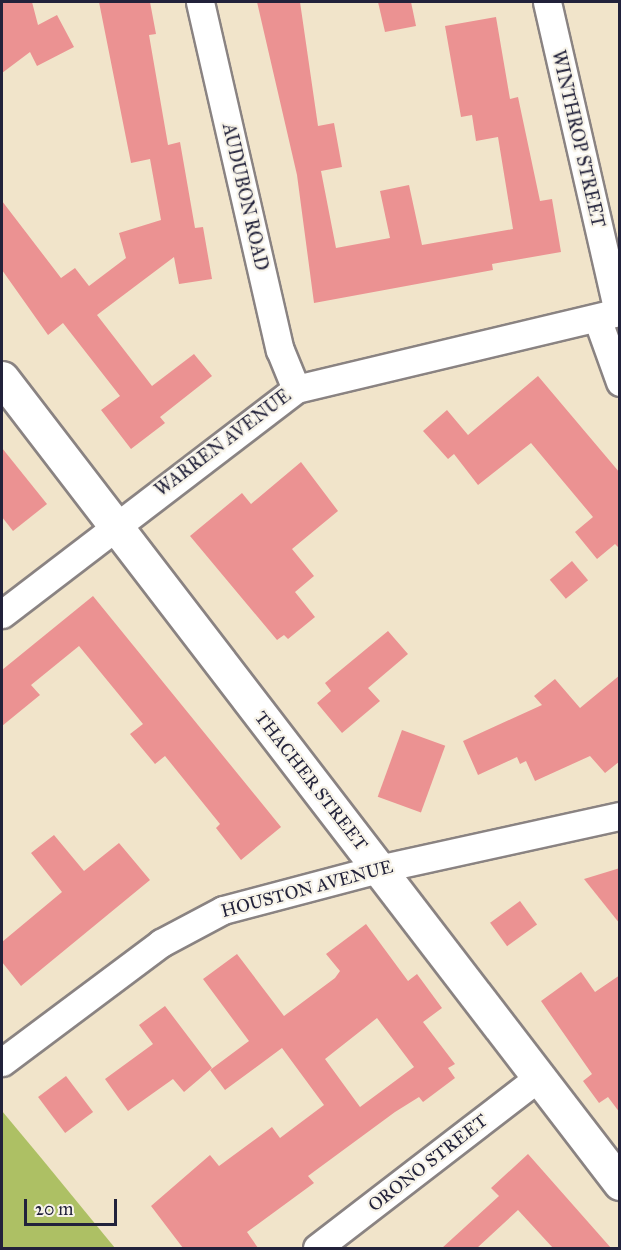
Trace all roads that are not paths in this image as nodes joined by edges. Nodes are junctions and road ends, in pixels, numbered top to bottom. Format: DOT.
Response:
graph roads {
  1 [pos="200,2"];
  2 [pos="547,2"];
  3 [pos="611,314"];
  4 [pos="2,378"];
  5 [pos="620,382"];
  6 [pos="296,389"];
  7 [pos="114,525"];
  8 [pos="2,614"];
  9 [pos="620,816"];
  10 [pos="378,869"];
  11 [pos="2,1062"];
  12 [pos="538,1078"];
  13 [pos="620,1183"];
  14 [pos="317,1248"];
  1 -- 6 [label="street, AUDUBON ROAD"];
  2 -- 3 [label="street, WINTHROP STREET"];
  3 -- 5 [label="street, WINTHROP STREET"];
  3 -- 6 [label="street, WARREN AVENUE"];
  4 -- 7 [label="street, THACHER STREET"];
  6 -- 7 [label="street, WARREN AVENUE"];
  7 -- 8 [label="street, WARREN AVENUE"];
  7 -- 10 [label="street, THACHER STREET"];
  9 -- 10 [label="street, HOUSTON AVENUE"];
  10 -- 11 [label="street, HOUSTON AVENUE"];
  10 -- 12 [label="street, THACHER STREET"];
  12 -- 13 [label="street, THACHER STREET"];
  12 -- 14 [label="street, ORONO STREET"];
}
